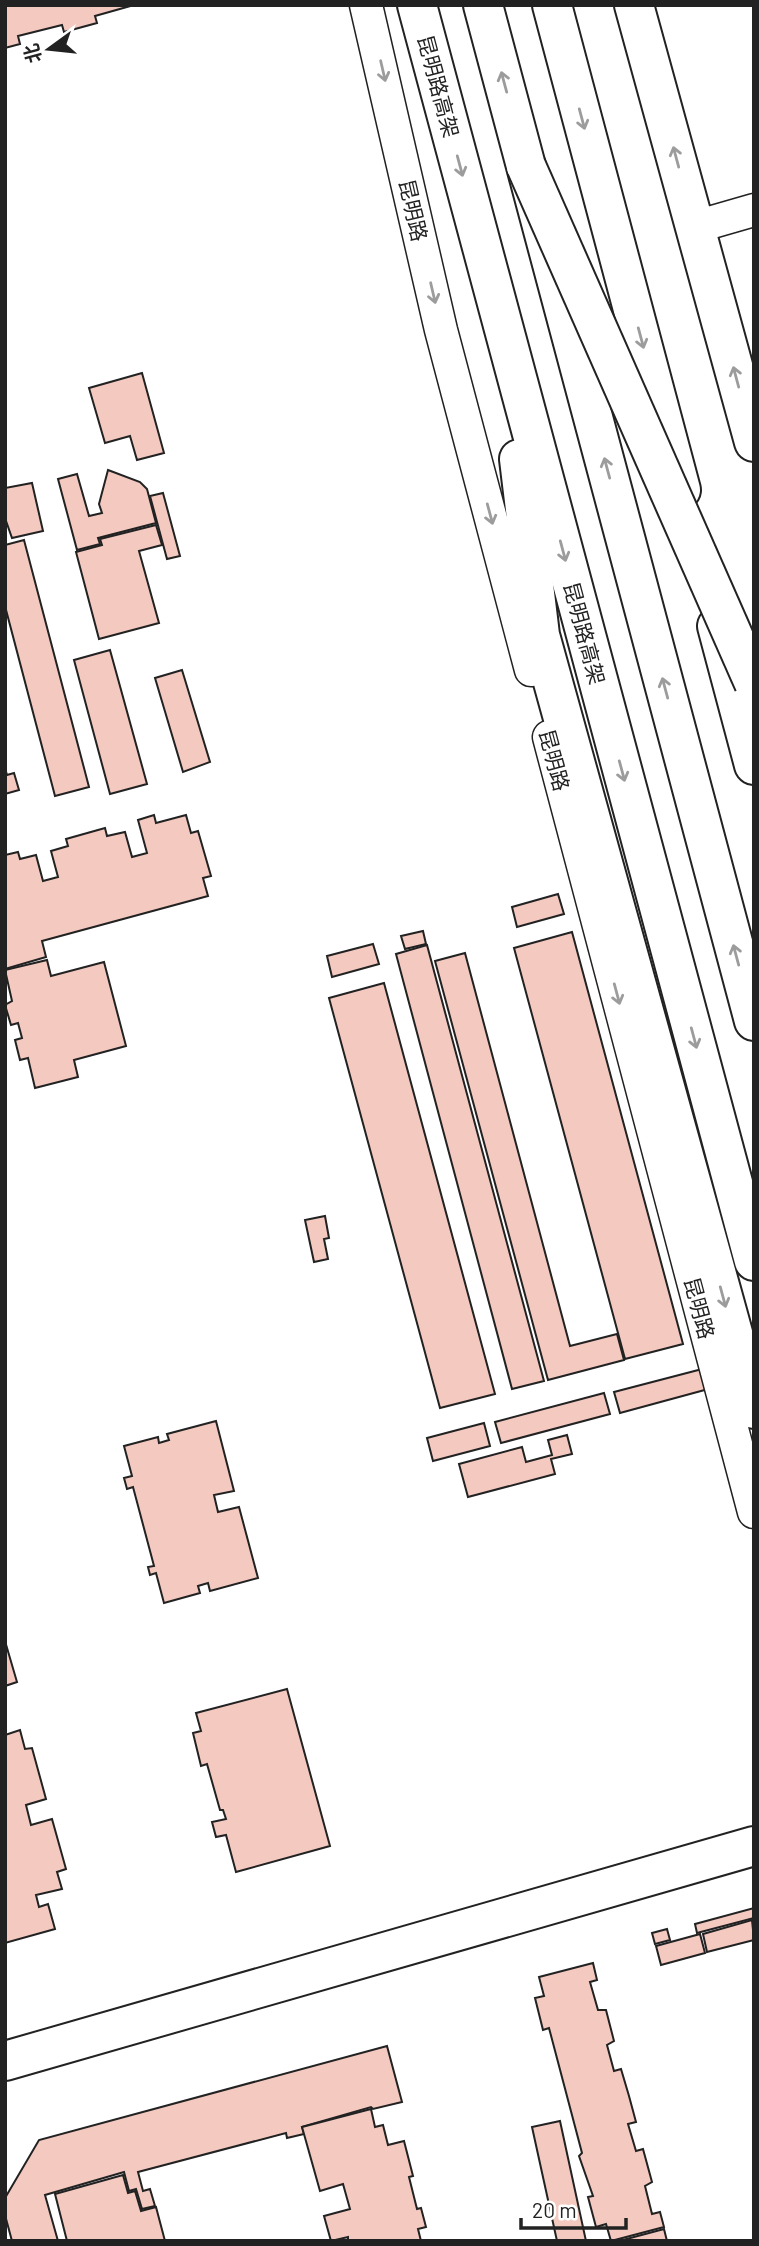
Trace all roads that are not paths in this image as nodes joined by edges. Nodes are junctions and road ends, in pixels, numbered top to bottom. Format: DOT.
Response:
graph roads {
  1 [pos="366,5"];
  2 [pos="418,5"];
  3 [pos="483,5"];
  4 [pos="552,5"];
  5 [pos="634,5"];
  6 [pos="526,166"];
  7 [pos="754,210"];
  8 [pos="695,227"];
  9 [pos="503,325"];
  10 [pos="754,442"];
  11 [pos="754,683"];
  12 [pos="754,765"];
  13 [pos="754,1021"];
  14 [pos="754,1261"];
  15 [pos="754,1409"];
  16 [pos="754,1511"];
  17 [pos="754,1846"];
  18 [pos="5,2061"];
  1 -- 16 [label="street, 昆明路, one-way"];
  2 -- 9 [label="main road, 昆明路高架, one-way"];
  6 -- 3 [label="main road, one-way"];
  4 -- 12 [label="main road, one-way"];
  8 -- 5 [label="main road, one-way"];
  6 -- 11 [label="main road, bridge"];
  13 -- 6 [label="main road, one-way, bridge"];
  7 -- 8 [label="street"];
  10 -- 8 [label="main road, one-way"];
  9 -- 14 [label="main road, 昆明路高架, one-way"];
  9 -- 15 [label="main road, one-way"];
  17 -- 18 [label="main road"];
}
